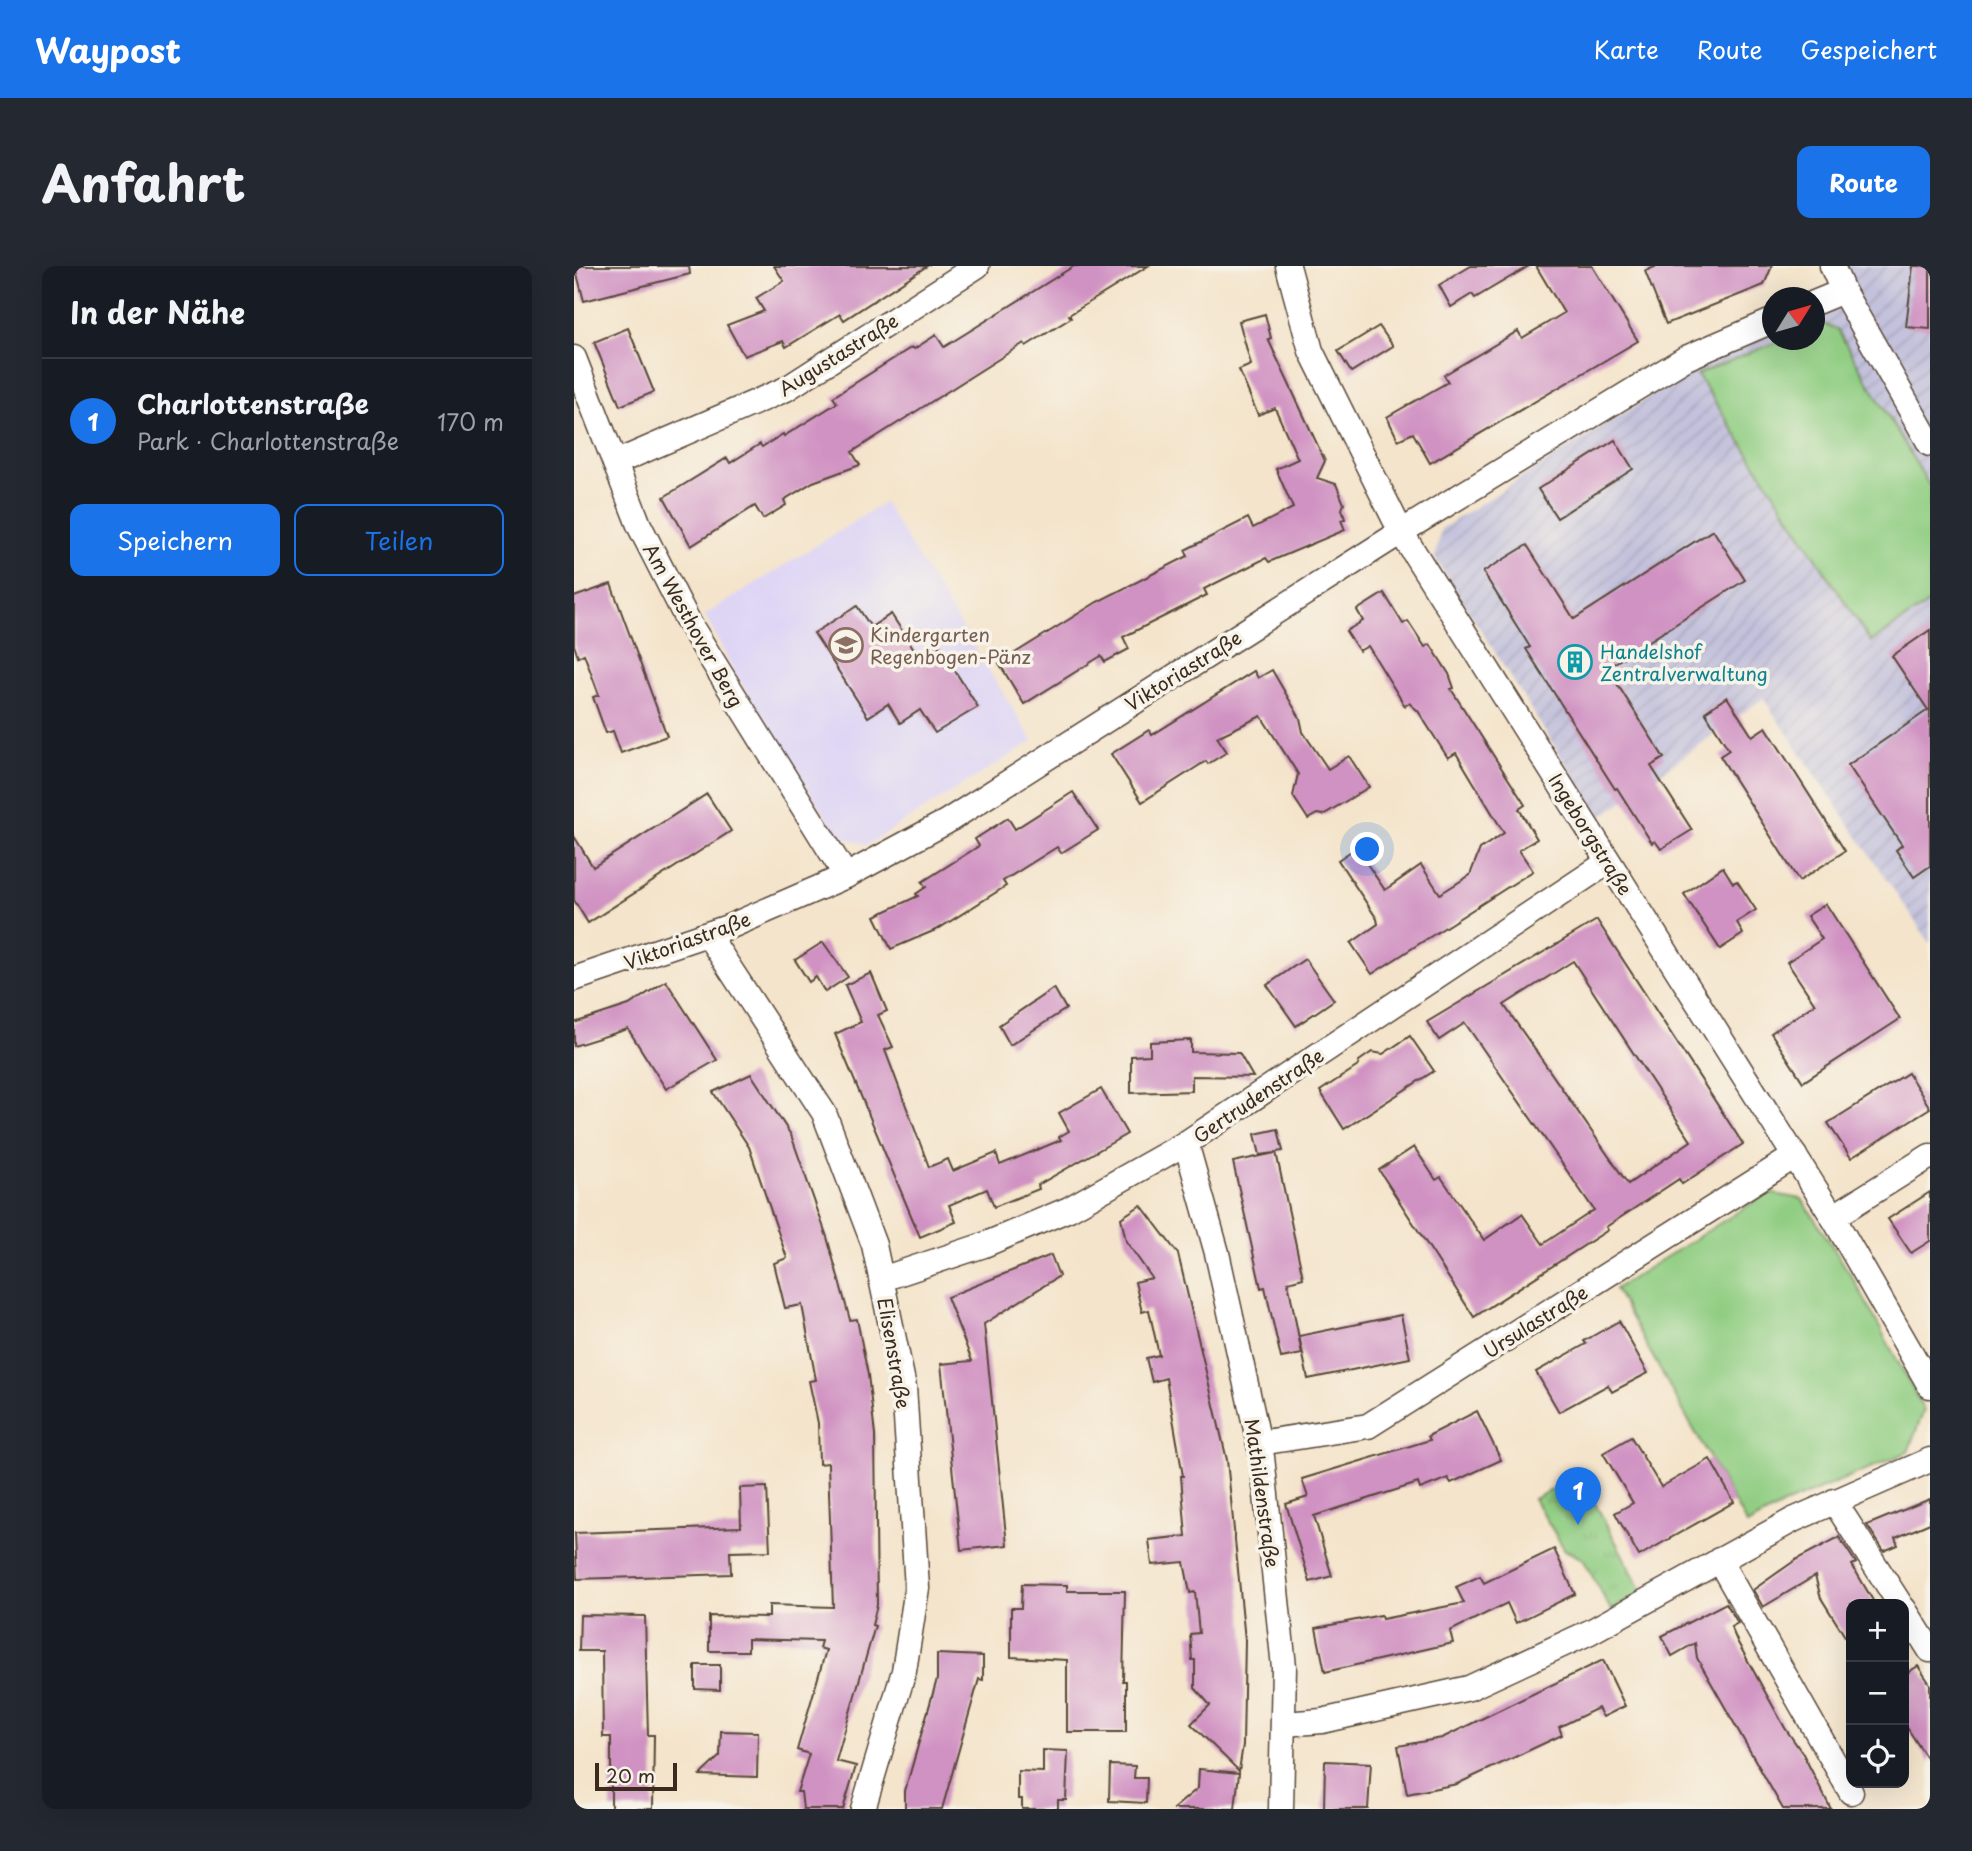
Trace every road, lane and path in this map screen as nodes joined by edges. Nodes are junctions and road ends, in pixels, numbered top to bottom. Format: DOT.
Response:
graph roads {
  1 [pos="977,266"];
  2 [pos="1288,266"];
  3 [pos="1832,266"];
  4 [pos="1843,291"];
  5 [pos="1825,299"];
  6 [pos="1762,326"];
  7 [pos="574,358"];
  8 [pos="1930,444"];
  9 [pos="615,463"];
  10 [pos="1401,532"];
  11 [pos="1608,862"];
  12 [pos="846,876"];
  13 [pos="708,935"];
  14 [pos="574,979"];
  15 [pos="1186,1143"];
  16 [pos="1795,1156"];
  17 [pos="1930,1156"];
  18 [pos="1833,1217"];
  19 [pos="882,1279"];
  20 [pos="1930,1386"];
  21 [pos="1259,1443"];
  22 [pos="1930,1460"];
  23 [pos="1834,1501"];
  24 [pos="1719,1560"];
  25 [pos="1897,1599"];
  26 [pos="1909,1617"];
  27 [pos="1930,1650"];
  28 [pos="1284,1724"];
  29 [pos="1851,1792"];
  30 [pos="863,1809"];
  31 [pos="1280,1809"];
  1 -- 9 [label="street, Augustastraße"];
  2 -- 10 [label="street, Ingeborgstraße"];
  3 -- 4 [label="street"];
  4 -- 5 [label="street"];
  4 -- 8 [label="street"];
  6 -- 10 [label="street, Viktoriastraße"];
  7 -- 9 [label="street, Am Westhover Berg"];
  9 -- 12 [label="street, Am Westhover Berg"];
  10 -- 11 [label="street, Ingeborgstraße"];
  10 -- 12 [label="street, Viktoriastraße"];
  11 -- 15 [label="street, Gertrudenstraße"];
  11 -- 16 [label="street, Ingeborgstraße"];
  12 -- 13 [label="street, Viktoriastraße"];
  13 -- 14 [label="street, Viktoriastraße"];
  13 -- 19 [label="street, Elisenstraße"];
  15 -- 19 [label="street, Gertrudenstraße"];
  15 -- 21 [label="street, Mathildenstraße"];
  16 -- 18 [label="street, Ingeborgstraße"];
  16 -- 21 [label="street, Ursulastraße"];
  17 -- 18 [label="street"];
  18 -- 20 [label="street, Ingeborgstraße"];
  19 -- 30 [label="street, Elisenstraße"];
  21 -- 28 [label="street, Mathildenstraße"];
  22 -- 23 [label="street"];
  23 -- 24 [label="street"];
  23 -- 25 [label="street"];
  24 -- 28 [label="street"];
  24 -- 29 [label="street"];
  26 -- 27 [label="street"];
  28 -- 31 [label="street, Mathildenstraße"];
}
